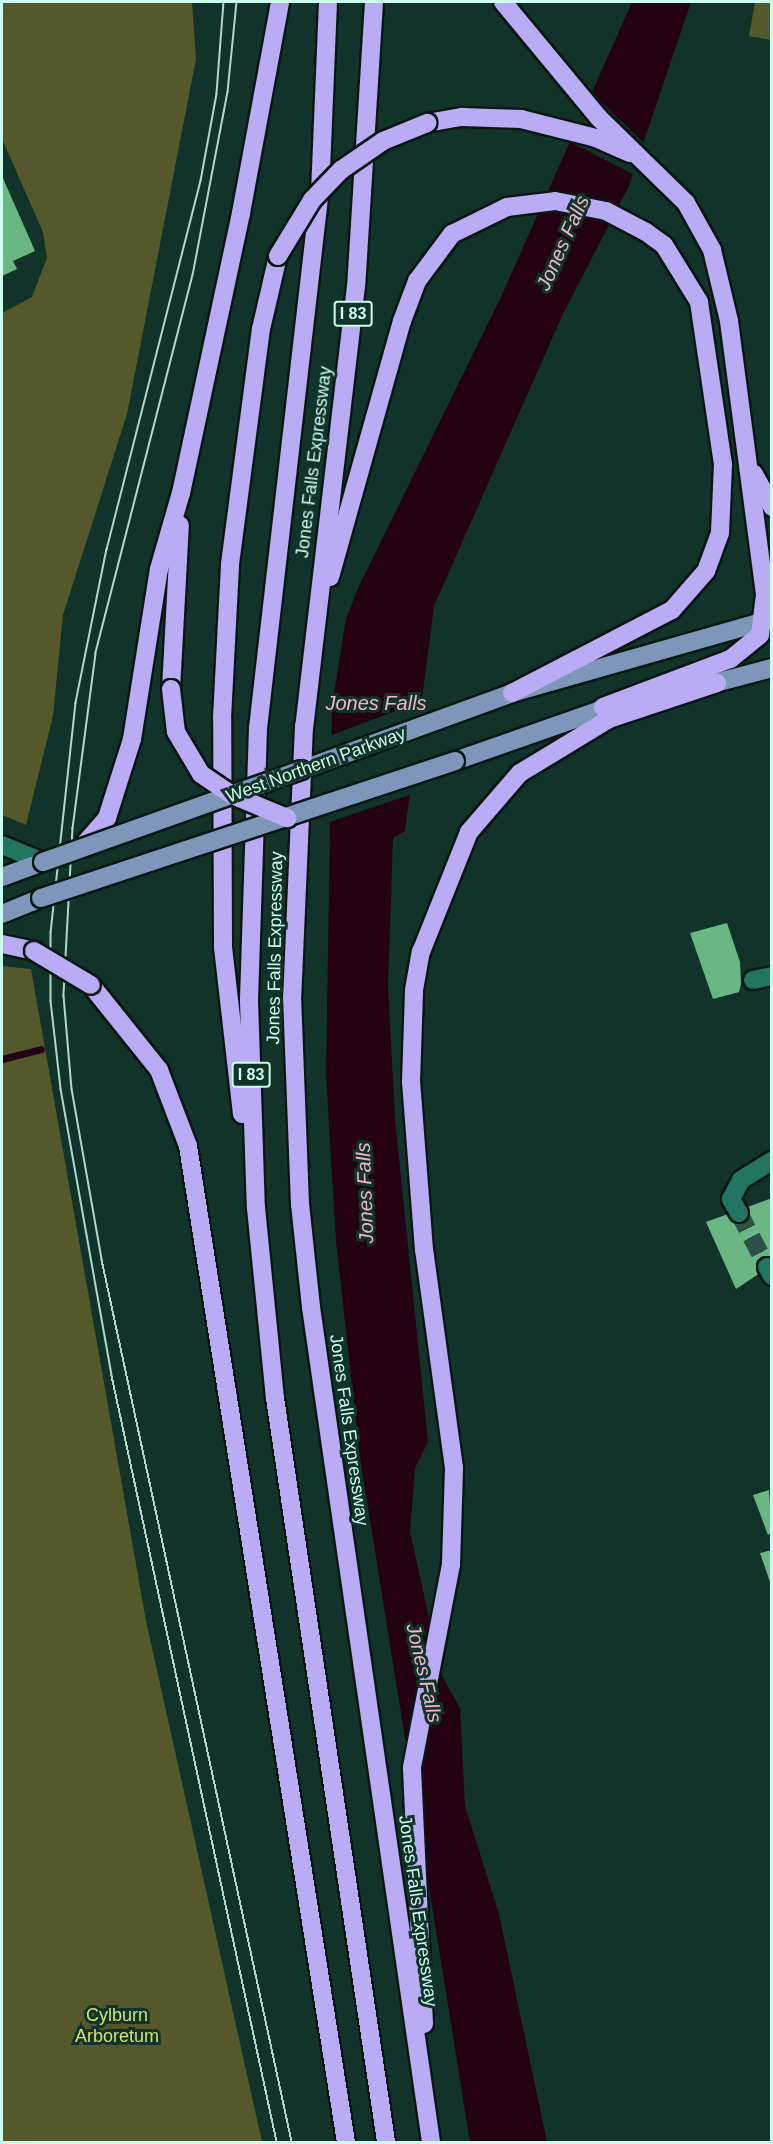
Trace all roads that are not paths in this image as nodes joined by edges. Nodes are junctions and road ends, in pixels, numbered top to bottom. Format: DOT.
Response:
graph roads {
  1 [pos="280,2"];
  2 [pos="328,2"];
  3 [pos="374,2"];
  4 [pos="503,2"];
  5 [pos="656,170"];
  6 [pos="746,457"];
  7 [pos="181,493"];
  8 [pos="771,507"];
  9 [pos="768,620"];
  10 [pos="315,625"];
  11 [pos="771,668"];
  12 [pos="717,683"];
  13 [pos="512,693"];
  14 [pos="603,707"];
  15 [pos="301,770"];
  16 [pos="232,795"];
  17 [pos="287,818"];
  18 [pos="2,845"];
  19 [pos="80,849"];
  20 [pos="44,862"];
  21 [pos="2,877"];
  22 [pos="2,914"];
  23 [pos="2,944"];
  24 [pos="771,976"];
  25 [pos="753,980"];
  26 [pos="771,1161"];
  27 [pos="256,1208"];
  28 [pos="738,1214"];
  29 [pos="431,2139"];
  30 [pos="346,2142"];
  31 [pos="386,2142"];
  1 -- 7 [label="highway"];
  2 -- 27 [label="highway, Jones Falls Expressway / I 83"];
  3 -- 10 [label="highway, Jones Falls Expressway / I 83"];
  4 -- 5 [label="highway"];
  5 -- 6 [label="highway"];
  5 -- 27 [label="highway, bridge"];
  6 -- 8 [label="highway"];
  6 -- 9 [label="highway"];
  7 -- 16 [label="highway, bridge"];
  7 -- 19 [label="highway"];
  9 -- 13 [label="main road, West Northern Parkway"];
  9 -- 14 [label="highway"];
  10 -- 13 [label="highway"];
  10 -- 15 [label="highway, Jones Falls Expressway / I 83"];
  11 -- 12 [label="main road"];
  12 -- 14 [label="main road"];
  12 -- 29 [label="highway"];
  13 -- 15 [label="main road, West Northern Parkway"];
  14 -- 17 [label="main road, bridge"];
  15 -- 16 [label="main road, West Northern Parkway, bridge"];
  15 -- 29 [label="highway, Jones Falls Expressway / I 83"];
  16 -- 17 [label="highway, bridge"];
  16 -- 19 [label="main road, West Northern Parkway, bridge"];
  17 -- 22 [label="main road, bridge"];
  18 -- 20 [label="street"];
  19 -- 20 [label="main road, West Northern Parkway, bridge"];
  20 -- 21 [label="main road, West Northern Parkway"];
  23 -- 30 [label="highway, bridge"];
  24 -- 25 [label="street"];
  26 -- 28 [label="street"];
  27 -- 31 [label="highway, Jones Falls Expressway / I 83"];
}
